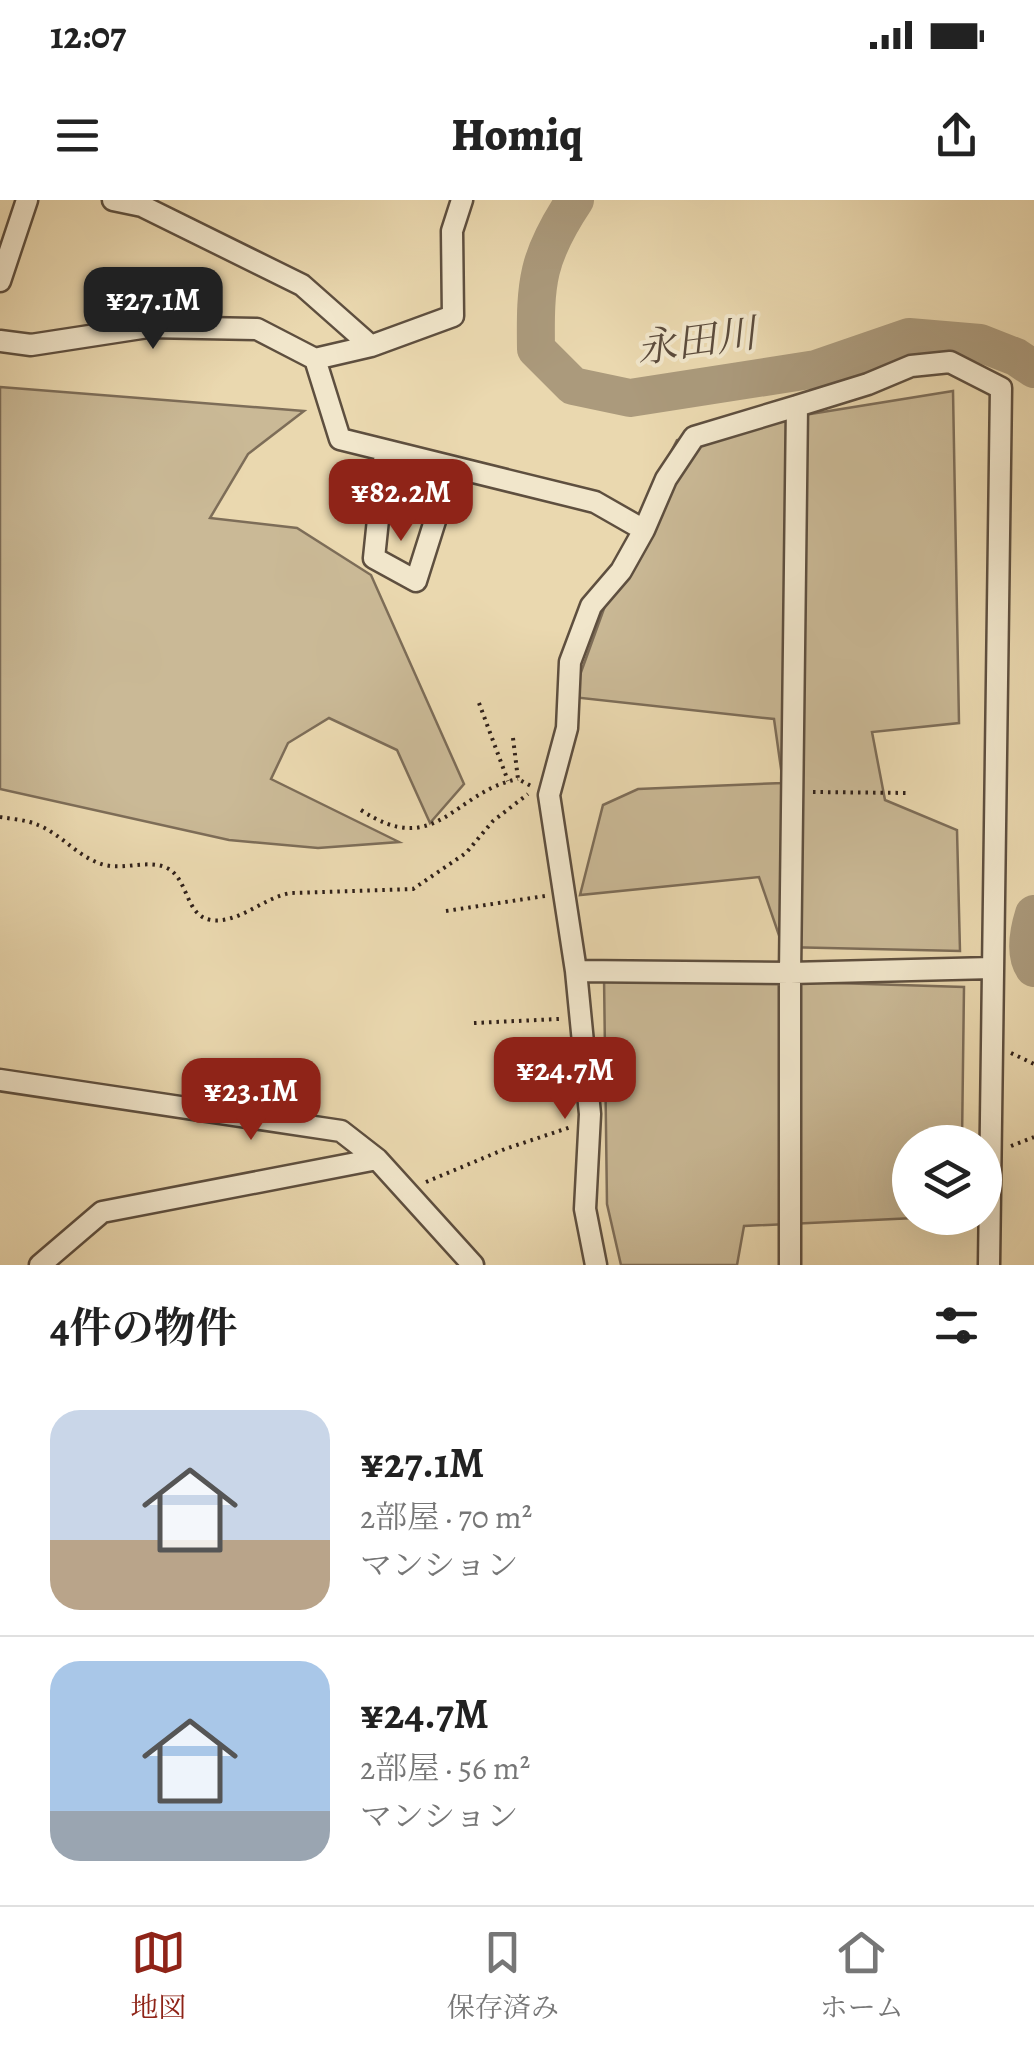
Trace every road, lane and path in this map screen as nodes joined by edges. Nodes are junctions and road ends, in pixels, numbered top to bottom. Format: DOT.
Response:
graph roads {
  1 [pos="26,200"];
  2 [pos="114,200"];
  3 [pos="462,200"];
  4 [pos="0,281"];
  5 [pos="0,341"];
  6 [pos="371,346"];
  7 [pos="315,359"];
  8 [pos="797,406"];
  9 [pos="385,452"];
  10 [pos="452,467"];
  11 [pos="644,530"];
  12 [pos="479,704"];
  13 [pos="513,738"];
  14 [pos="518,779"];
  15 [pos="508,781"];
  16 [pos="792,792"];
  17 [pos="908,793"];
  18 [pos="362,810"];
  19 [pos="0,816"];
  20 [pos="564,894"];
  21 [pos="446,911"];
  22 [pos="992,968"];
  23 [pos="576,972"];
  24 [pos="790,974"];
  25 [pos="580,1018"];
  26 [pos="474,1023"];
  27 [pos="0,1080"];
  28 [pos="590,1120"];
  29 [pos="377,1158"];
  30 [pos="407,1192"];
  31 [pos="40,1265"];
  32 [pos="472,1265"];
  33 [pos="596,1265"];
  34 [pos="790,1265"];
  35 [pos="989,1265"];
  1 -- 4 [label="street"];
  2 -- 6 [label="street"];
  3 -- 6 [label="street"];
  5 -- 7 [label="street"];
  6 -- 7 [label="street"];
  7 -- 9 [label="street"];
  8 -- 11 [label="street"];
  8 -- 16 [label="street"];
  8 -- 22 [label="street"];
  9 -- 10 [label="street"];
  9 -- 10 [label="street"];
  10 -- 11 [label="street"];
  11 -- 20 [label="street"];
  12 -- 15 [label="path"];
  13 -- 14 [label="path"];
  14 -- 15 [label="path"];
  14 -- 19 [label="path"];
  15 -- 18 [label="path"];
  16 -- 17 [label="path"];
  16 -- 24 [label="street"];
  20 -- 21 [label="path"];
  20 -- 23 [label="street"];
  22 -- 24 [label="street"];
  22 -- 35 [label="street"];
  23 -- 24 [label="street"];
  23 -- 25 [label="street"];
  24 -- 34 [label="street"];
  25 -- 26 [label="path"];
  25 -- 28 [label="street"];
  27 -- 29 [label="street"];
  28 -- 30 [label="path"];
  28 -- 33 [label="street"];
  29 -- 30 [label="street"];
  29 -- 31 [label="street"];
  30 -- 32 [label="street"];
}
